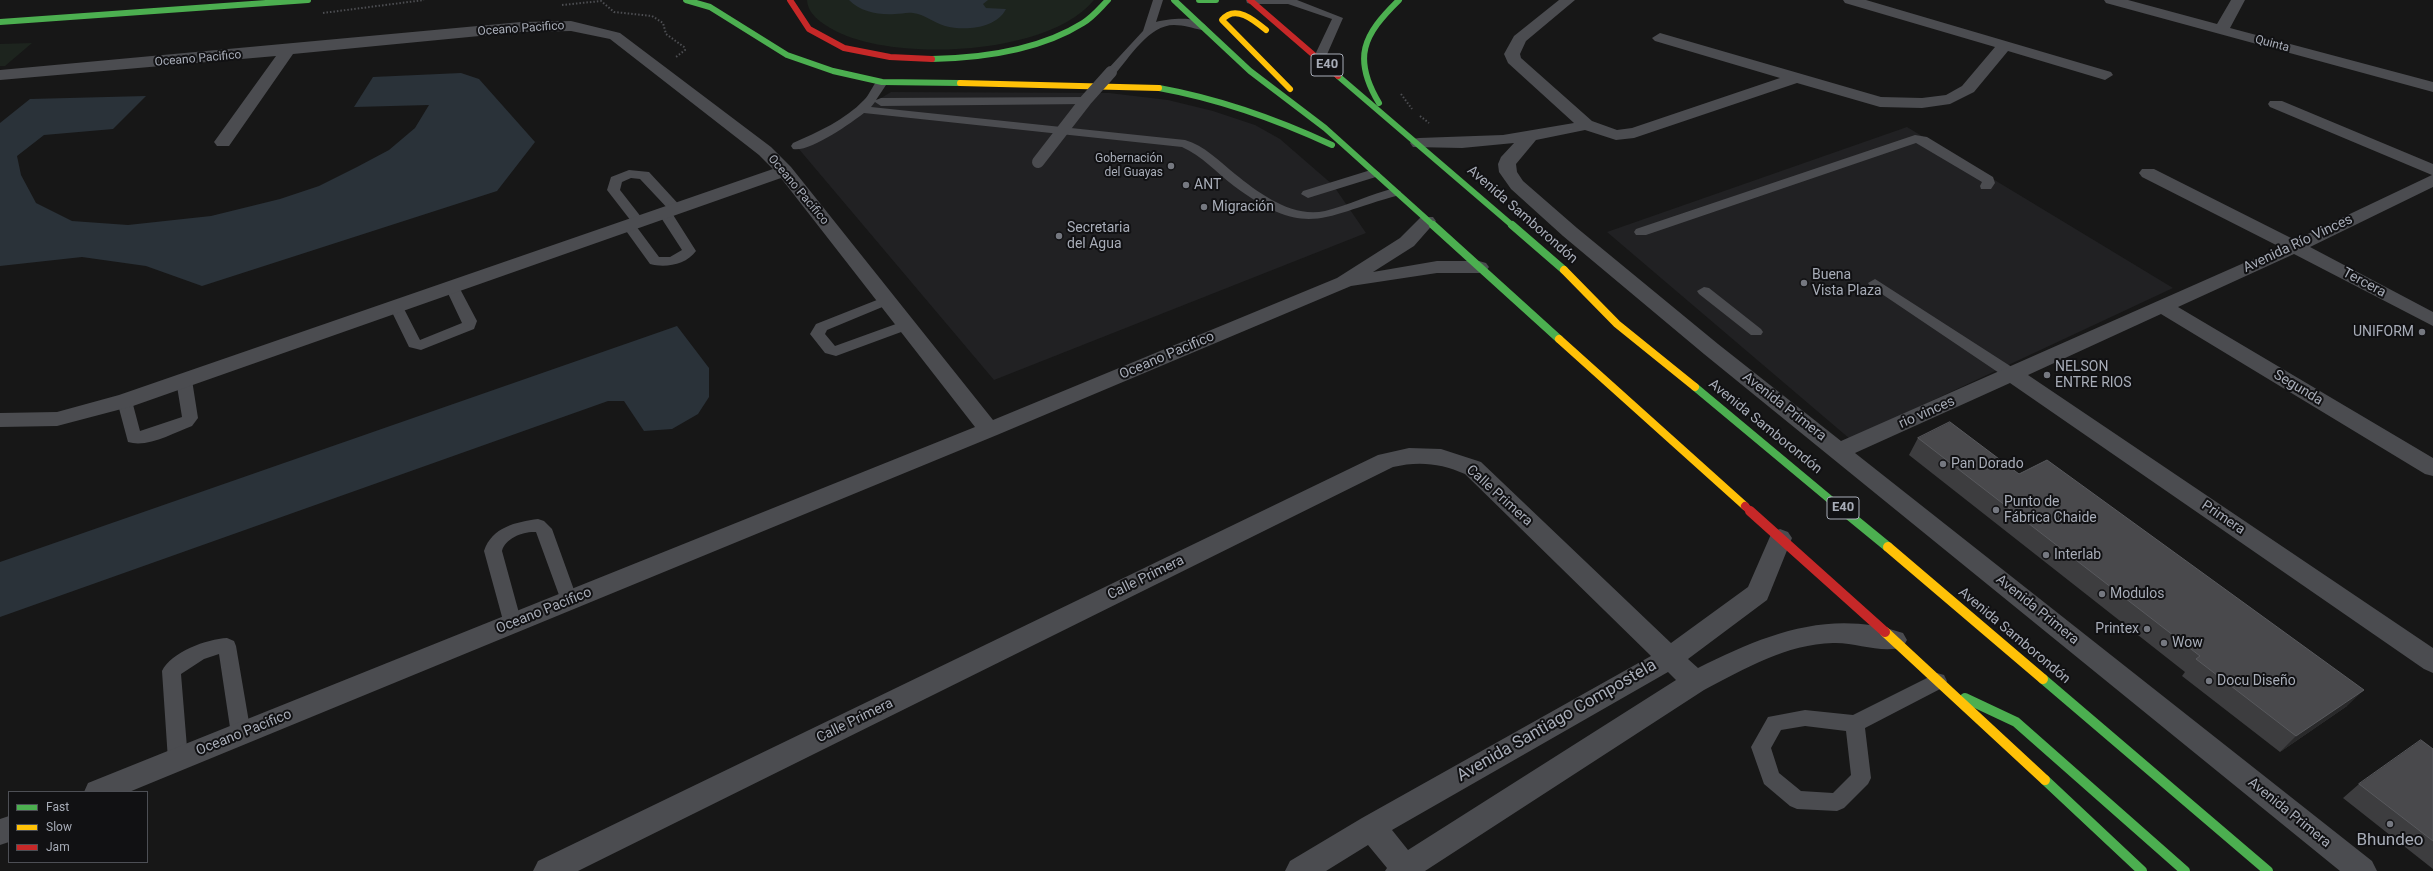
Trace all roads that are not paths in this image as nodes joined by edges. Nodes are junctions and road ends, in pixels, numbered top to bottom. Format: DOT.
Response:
graph roads {
  1 [pos="307,0"];
  2 [pos="311,0"];
  3 [pos="686,0"];
  4 [pos="790,0"];
  5 [pos="1108,0"];
  6 [pos="1158,0"];
  7 [pos="1174,0"];
  8 [pos="1199,0"];
  9 [pos="1216,0"];
  10 [pos="1286,0"];
  11 [pos="1399,0"];
  12 [pos="1568,0"];
  13 [pos="1850,0"];
  14 [pos="2111,0"];
  15 [pos="2238,0"];
  16 [pos="1251,1"];
  17 [pos="0,22"];
  18 [pos="1202,27"];
  19 [pos="1148,30"];
  20 [pos="2221,31"];
  21 [pos="1273,35"];
  22 [pos="1660,38"];
  23 [pos="2005,45"];
  24 [pos="288,50"];
  25 [pos="1319,59"];
  26 [pos="1308,63"];
  27 [pos="0,75"];
  28 [pos="2105,75"];
  29 [pos="1796,78"];
  30 [pos="882,82"];
  31 [pos="2433,87"];
  32 [pos="1361,94"];
  33 [pos="1086,100"];
  34 [pos="2276,104"];
  35 [pos="865,105"];
  36 [pos="1586,125"];
  37 [pos="1325,128"];
  38 [pos="1403,131"];
  39 [pos="1530,137"];
  40 [pos="223,142"];
  41 [pos="1419,143"];
  42 [pos="797,146"];
  43 [pos="1355,156"];
  44 [pos="1038,162"];
  45 [pos="2433,170"];
  46 [pos="785,171"];
  47 [pos="1374,173"];
  48 [pos="2148,173"];
  49 [pos="2433,180"];
  50 [pos="1986,186"];
  51 [pos="2412,189"];
  52 [pos="1395,192"];
  53 [pos="1308,194"];
  54 [pos="2433,199"];
  55 [pos="671,211"];
  56 [pos="1427,221"];
  57 [pos="634,224"];
  58 [pos="1641,232"];
  59 [pos="2295,247"];
  60 [pos="1479,266"];
  61 [pos="1344,282"];
  62 [pos="1875,283"];
  63 [pos="452,287"];
  64 [pos="1704,291"];
  65 [pos="887,300"];
  66 [pos="396,306"];
  67 [pos="2163,307"];
  68 [pos="2433,320"];
  69 [pos="908,326"];
  70 [pos="1756,332"];
  71 [pos="2013,375"];
  72 [pos="184,380"];
  73 [pos="125,401"];
  74 [pos="0,420"];
  75 [pos="990,430"];
  76 [pos="1839,451"];
  77 [pos="2433,468"];
  78 [pos="1780,538"];
  79 [pos="569,601"];
  80 [pos="513,624"];
  81 [pos="1894,640"];
  82 [pos="1670,658"];
  83 [pos="2433,662"];
  84 [pos="1695,682"];
  85 [pos="1941,685"];
  86 [pos="1855,724"];
  87 [pos="241,734"];
  88 [pos="178,760"];
  89 [pos="100,791"];
  90 [pos="1372,827"];
  91 [pos="1404,870"];
  92 [pos="548,871"];
  93 [pos="1300,871"];
  94 [pos="2142,871"];
  95 [pos="2185,871"];
  96 [pos="2268,871"];
  97 [pos="2362,871"];
  1 -- 2 [label="highway"];
  1 -- 17 [label="highway"];
  3 -- 30 [label="highway"];
  4 -- 5 [label="highway"];
  6 -- 19 [label="lane"];
  7 -- 18 [label="highway"];
  8 -- 9 [label="highway"];
  10 -- 16 [label="lane"];
  10 -- 25 [label="lane"];
  11 -- 38 [label="highway"];
  12 -- 36 [label="street"];
  13 -- 23 [label="street"];
  14 -- 20 [label="street, Quinta"];
  15 -- 20 [label="street"];
  16 -- 25 [label="highway, Avenida Samborondón / E40"];
  18 -- 19 [label="lane"];
  18 -- 37 [label="highway"];
  19 -- 33 [label="lane, bridge"];
  20 -- 31 [label="street, Quinta"];
  21 -- 37 [label="highway"];
  22 -- 29 [label="street"];
  23 -- 28 [label="street"];
  23 -- 29 [label="street"];
  24 -- 27 [label="street, Oceano Pacifico"];
  24 -- 40 [label="street"];
  24 -- 46 [label="street, Oceano Pacifico"];
  25 -- 32 [label="highway, Avenida Samborondón / E40"];
  26 -- 32 [label="highway"];
  29 -- 36 [label="street"];
  30 -- 35 [label="lane"];
  30 -- 43 [label="highway"];
  32 -- 38 [label="highway, Avenida Samborondón / E40"];
  33 -- 35 [label="lane"];
  33 -- 44 [label="lane, bridge"];
  34 -- 45 [label="street"];
  35 -- 42 [label="lane"];
  35 -- 52 [label="lane"];
  36 -- 39 [label="street"];
  37 -- 43 [label="highway"];
  38 -- 41 [label="highway, Avenida Samborondón / E40"];
  39 -- 41 [label="street"];
  39 -- 76 [label="street, Avenida Primera"];
  41 -- 96 [label="highway, Avenida Samborondón / E40"];
  43 -- 47 [label="highway"];
  46 -- 55 [label="street"];
  46 -- 65 [label="street, Oceano Pacifico"];
  47 -- 52 [label="highway"];
  47 -- 53 [label="lane"];
  48 -- 59 [label="street, Tercera"];
  49 -- 51 [label="street, Avenida Río Vinces"];
  50 -- 58 [label="lane"];
  51 -- 54 [label="street"];
  51 -- 59 [label="street, Avenida Río Vinces"];
  52 -- 56 [label="highway"];
  55 -- 57 [label="street"];
  55 -- 57 [label="lane"];
  55 -- 57 [label="lane"];
  56 -- 60 [label="highway"];
  56 -- 61 [label="street, Oceano Pacifico"];
  57 -- 63 [label="street"];
  59 -- 67 [label="street, Avenida Río Vinces"];
  59 -- 68 [label="street, Tercera"];
  60 -- 61 [label="street, Oceano Pacifico"];
  60 -- 78 [label="highway"];
  61 -- 75 [label="street, Oceano Pacifico"];
  62 -- 71 [label="lane"];
  63 -- 66 [label="street"];
  63 -- 66 [label="lane"];
  64 -- 70 [label="lane"];
  65 -- 69 [label="street, Oceano Pacifico"];
  65 -- 69 [label="lane"];
  66 -- 72 [label="street"];
  67 -- 71 [label="street, Avenida Río Vinces"];
  67 -- 77 [label="street, Segunda"];
  69 -- 75 [label="street, Oceano Pacifico"];
  71 -- 76 [label="street, rio vinces"];
  71 -- 83 [label="street, Primera"];
  72 -- 73 [label="street"];
  72 -- 73 [label="lane"];
  73 -- 74 [label="street"];
  75 -- 79 [label="street, Oceano Pacifico"];
  76 -- 97 [label="street, Avenida Primera"];
  78 -- 81 [label="highway"];
  78 -- 82 [label="street, Avenida Santiago Compostela"];
  79 -- 80 [label="street, Oceano Pacifico"];
  79 -- 80 [label="lane"];
  80 -- 87 [label="street, Oceano Pacifico"];
  81 -- 84 [label="street"];
  81 -- 85 [label="highway"];
  82 -- 84 [label="street, Calle Primera"];
  82 -- 90 [label="street, Avenida Santiago Compostela"];
  82 -- 92 [label="street, Calle Primera"];
  84 -- 91 [label="street"];
  85 -- 86 [label="lane"];
  85 -- 94 [label="highway"];
  85 -- 95 [label="highway"];
  86 -- 86 [label="lane"];
  87 -- 88 [label="street, Oceano Pacifico"];
  87 -- 88 [label="lane"];
  88 -- 89 [label="street, Oceano Pacifico"];
  90 -- 91 [label="street"];
  90 -- 93 [label="street, Avenida Santiago Compostela"];
}
